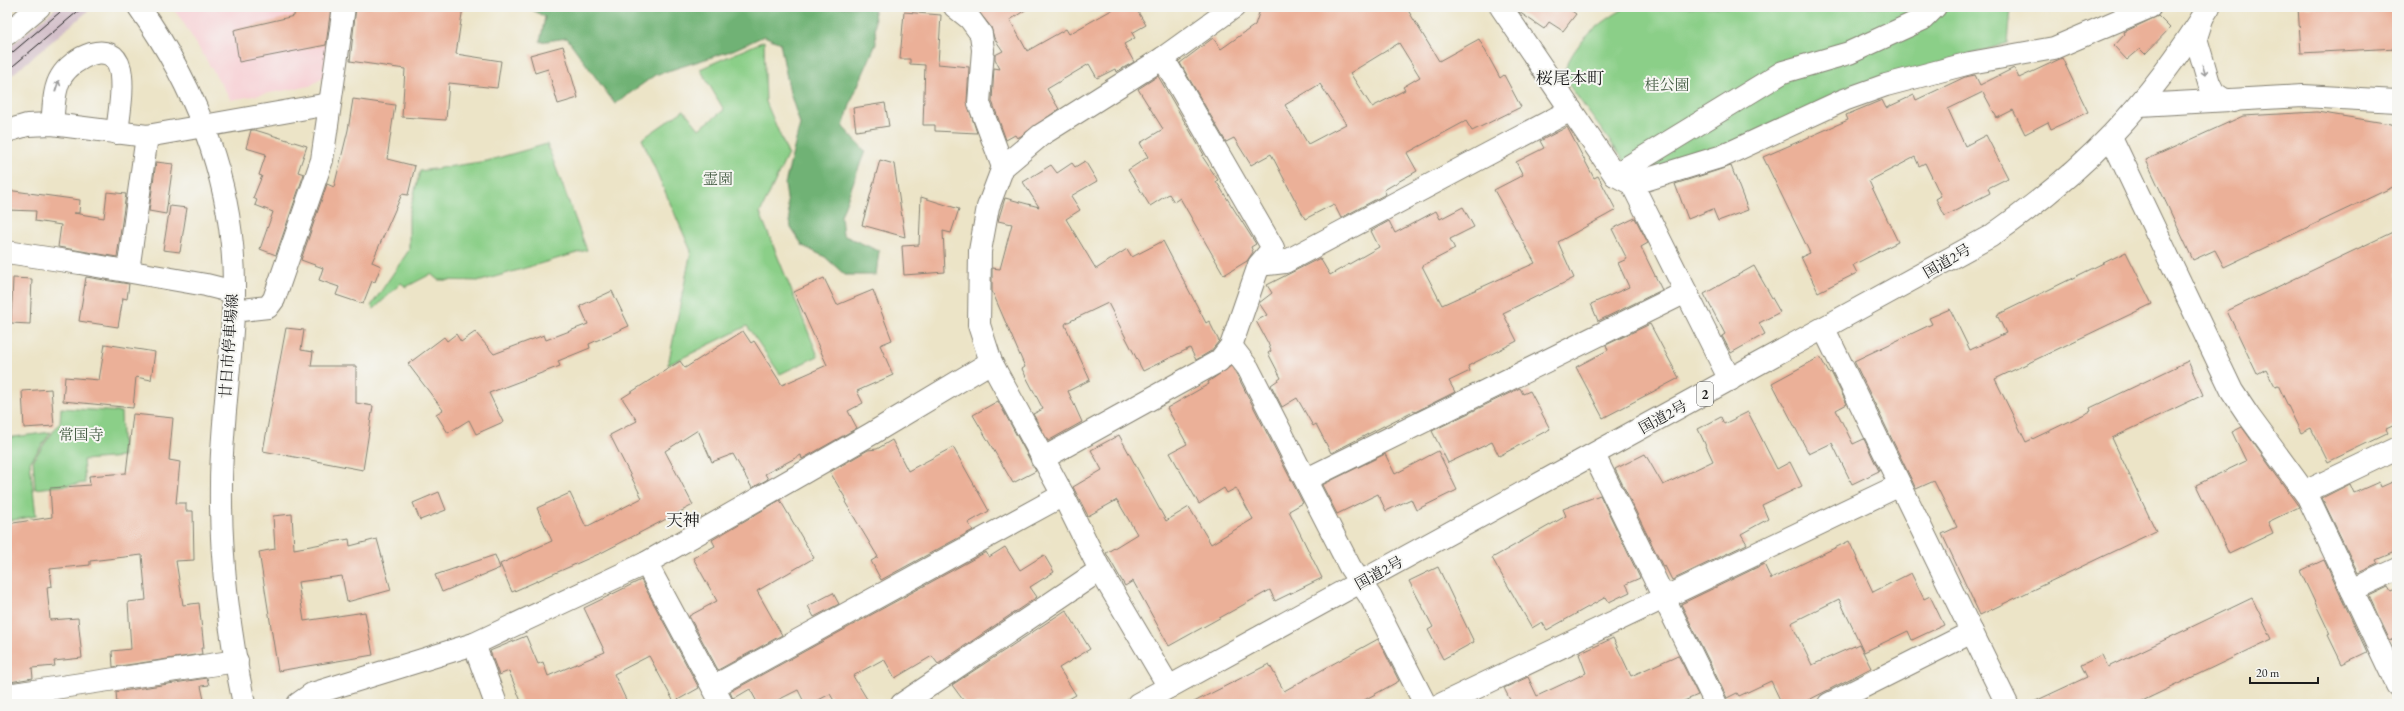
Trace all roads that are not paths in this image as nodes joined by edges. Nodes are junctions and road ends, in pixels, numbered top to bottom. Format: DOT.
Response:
graph roads {
  1 [pos="40,7"];
  2 [pos="139,7"];
  3 [pos="344,7"];
  4 [pos="955,7"];
  5 [pos="1234,7"];
  6 [pos="1501,7"];
  7 [pos="1935,7"];
  8 [pos="2150,7"];
  9 [pos="2205,13"];
  10 [pos="7,34"];
  11 [pos="1163,58"];
  12 [pos="2234,101"];
  13 [pos="2397,101"];
  14 [pos="329,104"];
  15 [pos="2140,105"];
  16 [pos="1571,110"];
  17 [pos="52,124"];
  18 [pos="204,124"];
  19 [pos="7,130"];
  20 [pos="117,133"];
  21 [pos="147,136"];
  22 [pos="2111,137"];
  23 [pos="1003,167"];
  24 [pos="1623,179"];
  25 [pos="7,252"];
  26 [pos="1259,265"];
  27 [pos="128,271"];
  28 [pos="1686,292"];
  29 [pos="233,302"];
  30 [pos="1824,329"];
  31 [pos="1231,346"];
  32 [pos="991,362"];
  33 [pos="1730,380"];
  34 [pos="2397,448"];
  35 [pos="1594,455"];
  36 [pos="1042,458"];
  37 [pos="1307,479"];
  38 [pos="1900,485"];
  39 [pos="2305,492"];
  40 [pos="1063,495"];
  41 [pos="646,563"];
  42 [pos="1100,570"];
  43 [pos="2397,570"];
  44 [pos="1362,582"];
  45 [pos="2352,590"];
  46 [pos="1664,599"];
  47 [pos="1972,632"];
  48 [pos="474,644"];
  49 [pos="236,661"];
  50 [pos="2397,685"];
  51 [pos="1169,687"];
  52 [pos="7,695"];
  53 [pos="717,695"];
  54 [pos="244,704"];
  55 [pos="298,704"];
  56 [pos="496,704"];
  57 [pos="902,704"];
  58 [pos="1138,704"];
  59 [pos="1425,704"];
  60 [pos="1442,704"];
  61 [pos="1716,704"];
  62 [pos="1828,704"];
  63 [pos="2008,704"];
  1 -- 10 [label="main road"];
  2 -- 18 [label="main road, 廿日市停車場線"];
  3 -- 14 [label="main road"];
  4 -- 23 [label="main road"];
  5 -- 11 [label="main road"];
  6 -- 16 [label="main road"];
  7 -- 24 [label="main road"];
  8 -- 24 [label="main road"];
  9 -- 12 [label="main road, one-way"];
  9 -- 15 [label="main road, 国道2号 / 2"];
  11 -- 23 [label="main road"];
  11 -- 26 [label="main road"];
  12 -- 13 [label="main road"];
  12 -- 15 [label="main road"];
  14 -- 18 [label="main road"];
  14 -- 29 [label="main road"];
  15 -- 22 [label="main road, 国道2号 / 2"];
  16 -- 24 [label="main road"];
  16 -- 26 [label="main road"];
  17 -- 19 [label="main road"];
  17 -- 20 [label="main road"];
  17 -- 20 [label="main road, one-way"];
  18 -- 21 [label="main road"];
  18 -- 29 [label="main road, 廿日市停車場線"];
  20 -- 21 [label="main road"];
  21 -- 27 [label="main road"];
  22 -- 30 [label="main road, 国道2号 / 2"];
  22 -- 39 [label="main road"];
  23 -- 32 [label="main road"];
  24 -- 28 [label="main road"];
  25 -- 27 [label="main road"];
  26 -- 31 [label="main road"];
  27 -- 29 [label="main road"];
  28 -- 33 [label="main road"];
  28 -- 37 [label="main road"];
  29 -- 49 [label="main road, 廿日市停車場線"];
  30 -- 33 [label="main road, 国道2号 / 2"];
  30 -- 38 [label="main road"];
  31 -- 36 [label="main road"];
  31 -- 37 [label="main road"];
  32 -- 36 [label="main road"];
  32 -- 41 [label="main road"];
  33 -- 35 [label="main road, 国道2号 / 2"];
  34 -- 39 [label="main road"];
  35 -- 44 [label="main road, 国道2号 / 2"];
  35 -- 46 [label="main road"];
  36 -- 40 [label="main road"];
  37 -- 44 [label="main road"];
  38 -- 46 [label="main road"];
  38 -- 47 [label="main road"];
  39 -- 45 [label="main road"];
  40 -- 42 [label="main road"];
  40 -- 53 [label="main road"];
  41 -- 48 [label="main road"];
  41 -- 53 [label="main road"];
  42 -- 51 [label="main road"];
  42 -- 57 [label="main road"];
  43 -- 45 [label="main road"];
  44 -- 51 [label="main road, 国道2号 / 2"];
  44 -- 59 [label="main road"];
  45 -- 50 [label="main road"];
  46 -- 60 [label="main road"];
  46 -- 61 [label="main road"];
  47 -- 62 [label="main road"];
  47 -- 63 [label="main road"];
  48 -- 55 [label="main road"];
  48 -- 56 [label="main road"];
  49 -- 52 [label="main road"];
  49 -- 54 [label="main road, 廿日市停車場線"];
  51 -- 58 [label="main road, 国道2号 / 2"];
}
